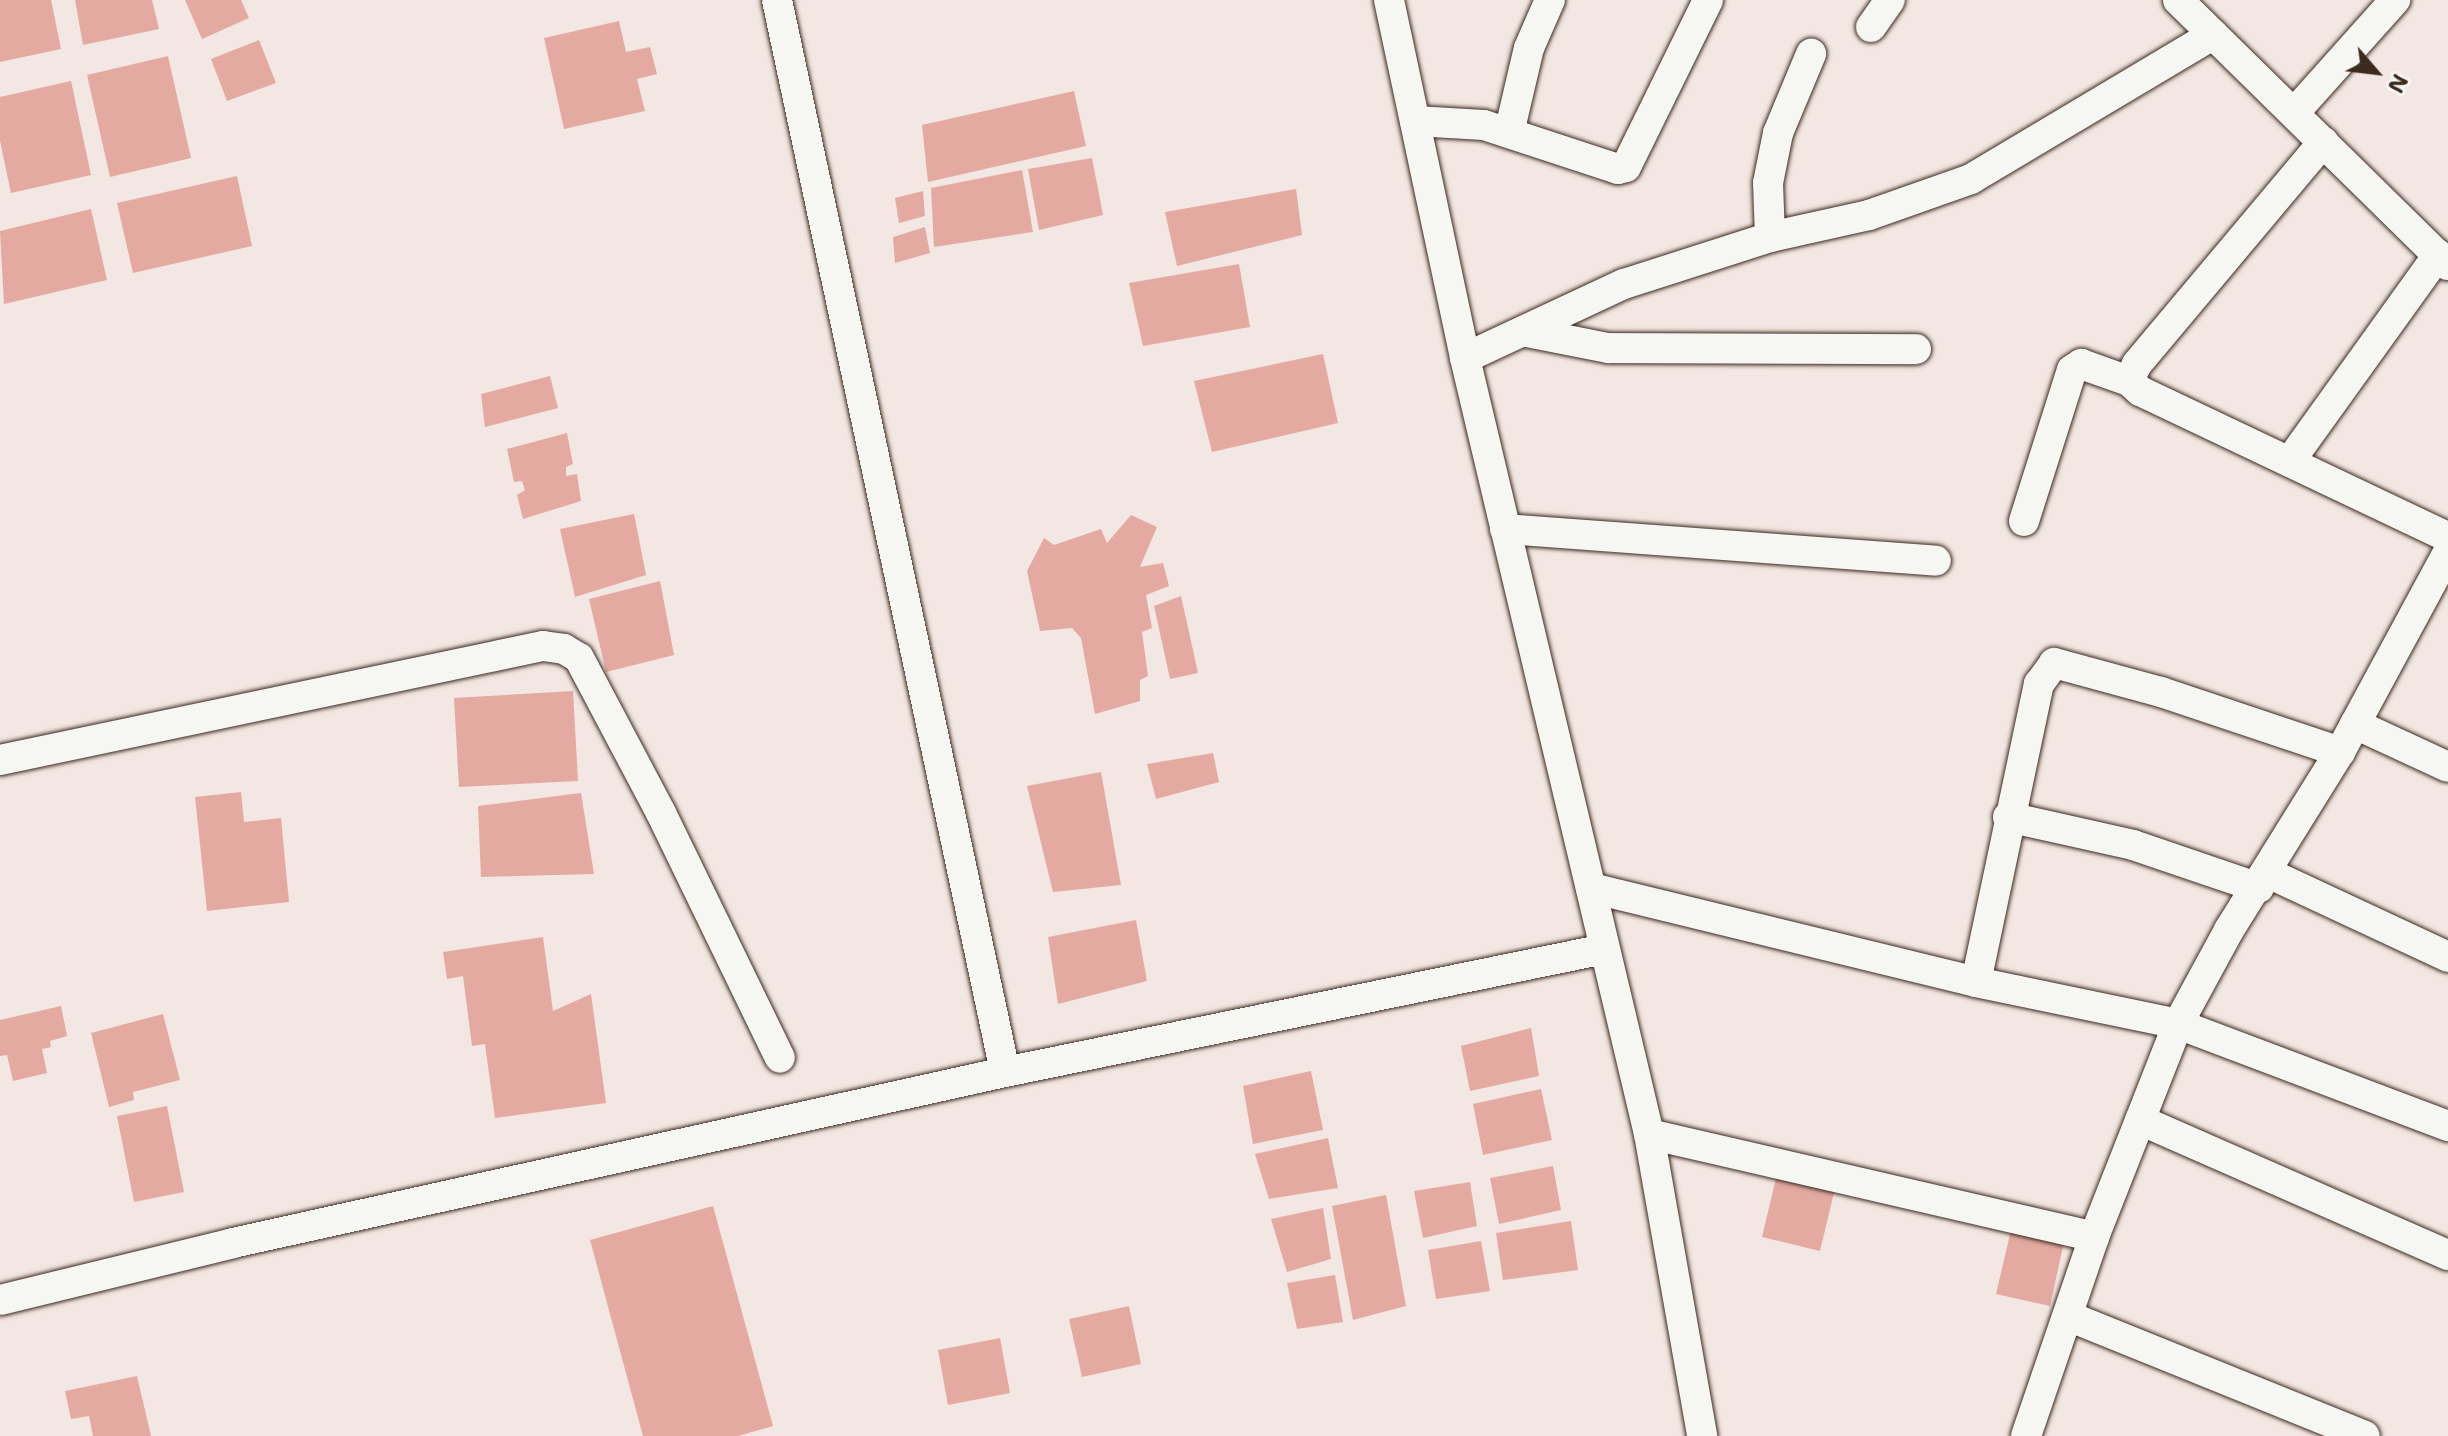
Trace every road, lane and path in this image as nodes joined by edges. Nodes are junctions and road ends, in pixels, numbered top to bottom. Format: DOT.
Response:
graph roads {
  1 [pos="777,0"];
  2 [pos="1389,0"];
  3 [pos="1550,0"];
  4 [pos="1708,0"];
  5 [pos="1890,0"];
  6 [pos="2178,0"];
  7 [pos="2395,0"];
  8 [pos="1871,27"];
  9 [pos="2213,35"];
  10 [pos="1811,54"];
  11 [pos="2294,113"];
  12 [pos="1415,121"];
  13 [pos="1509,133"];
  14 [pos="2323,142"];
  15 [pos="1770,237"];
  16 [pos="2443,260"];
  17 [pos="1527,332"];
  18 [pos="1916,349"];
  19 [pos="1465,358"];
  20 [pos="2129,381"];
  21 [pos="2290,461"];
  22 [pos="2024,521"];
  23 [pos="1505,529"];
  24 [pos="2448,537"];
  25 [pos="2448,552"];
  26 [pos="1936,561"];
  27 [pos="2355,724"];
  28 [pos="2340,752"];
  29 [pos="0,760"];
  30 [pos="2448,767"];
  31 [pos="2008,817"];
  32 [pos="2263,881"];
  33 [pos="1591,888"];
  34 [pos="1605,949"];
  35 [pos="2448,957"];
  36 [pos="1976,982"];
  37 [pos="2178,1024"];
  38 [pos="780,1058"];
  39 [pos="1005,1072"];
  40 [pos="2140,1120"];
  41 [pos="2448,1126"];
  42 [pos="1649,1134"];
  43 [pos="2094,1237"];
  44 [pos="2448,1255"];
  45 [pos="0,1300"];
  46 [pos="2068,1316"];
  47 [pos="1702,1436"];
  48 [pos="2026,1436"];
  49 [pos="2365,1436"];
  1 -- 39 [label="street"];
  2 -- 12 [label="street"];
  3 -- 13 [label="street"];
  4 -- 13 [label="street"];
  5 -- 8 [label="street"];
  6 -- 9 [label="street"];
  7 -- 11 [label="street"];
  9 -- 11 [label="street"];
  9 -- 15 [label="street"];
  10 -- 15 [label="street"];
  11 -- 14 [label="street"];
  12 -- 13 [label="street"];
  12 -- 19 [label="street"];
  14 -- 16 [label="street"];
  14 -- 20 [label="street"];
  15 -- 17 [label="street"];
  16 -- 21 [label="street"];
  17 -- 18 [label="street"];
  17 -- 19 [label="street"];
  19 -- 23 [label="street"];
  20 -- 21 [label="street"];
  20 -- 22 [label="street"];
  21 -- 24 [label="street"];
  23 -- 26 [label="street"];
  23 -- 33 [label="street"];
  25 -- 27 [label="street"];
  27 -- 28 [label="street"];
  27 -- 30 [label="street"];
  28 -- 31 [label="street"];
  28 -- 32 [label="street"];
  29 -- 38 [label="street"];
  31 -- 32 [label="street"];
  31 -- 36 [label="street"];
  32 -- 35 [label="street"];
  32 -- 37 [label="street"];
  33 -- 34 [label="street"];
  33 -- 36 [label="street"];
  34 -- 39 [label="street"];
  34 -- 42 [label="street"];
  36 -- 37 [label="street"];
  37 -- 40 [label="street"];
  37 -- 41 [label="street"];
  39 -- 45 [label="street"];
  40 -- 43 [label="street"];
  40 -- 44 [label="street"];
  42 -- 43 [label="street"];
  42 -- 47 [label="street"];
  43 -- 46 [label="street"];
  46 -- 48 [label="street"];
  46 -- 49 [label="street"];
}
